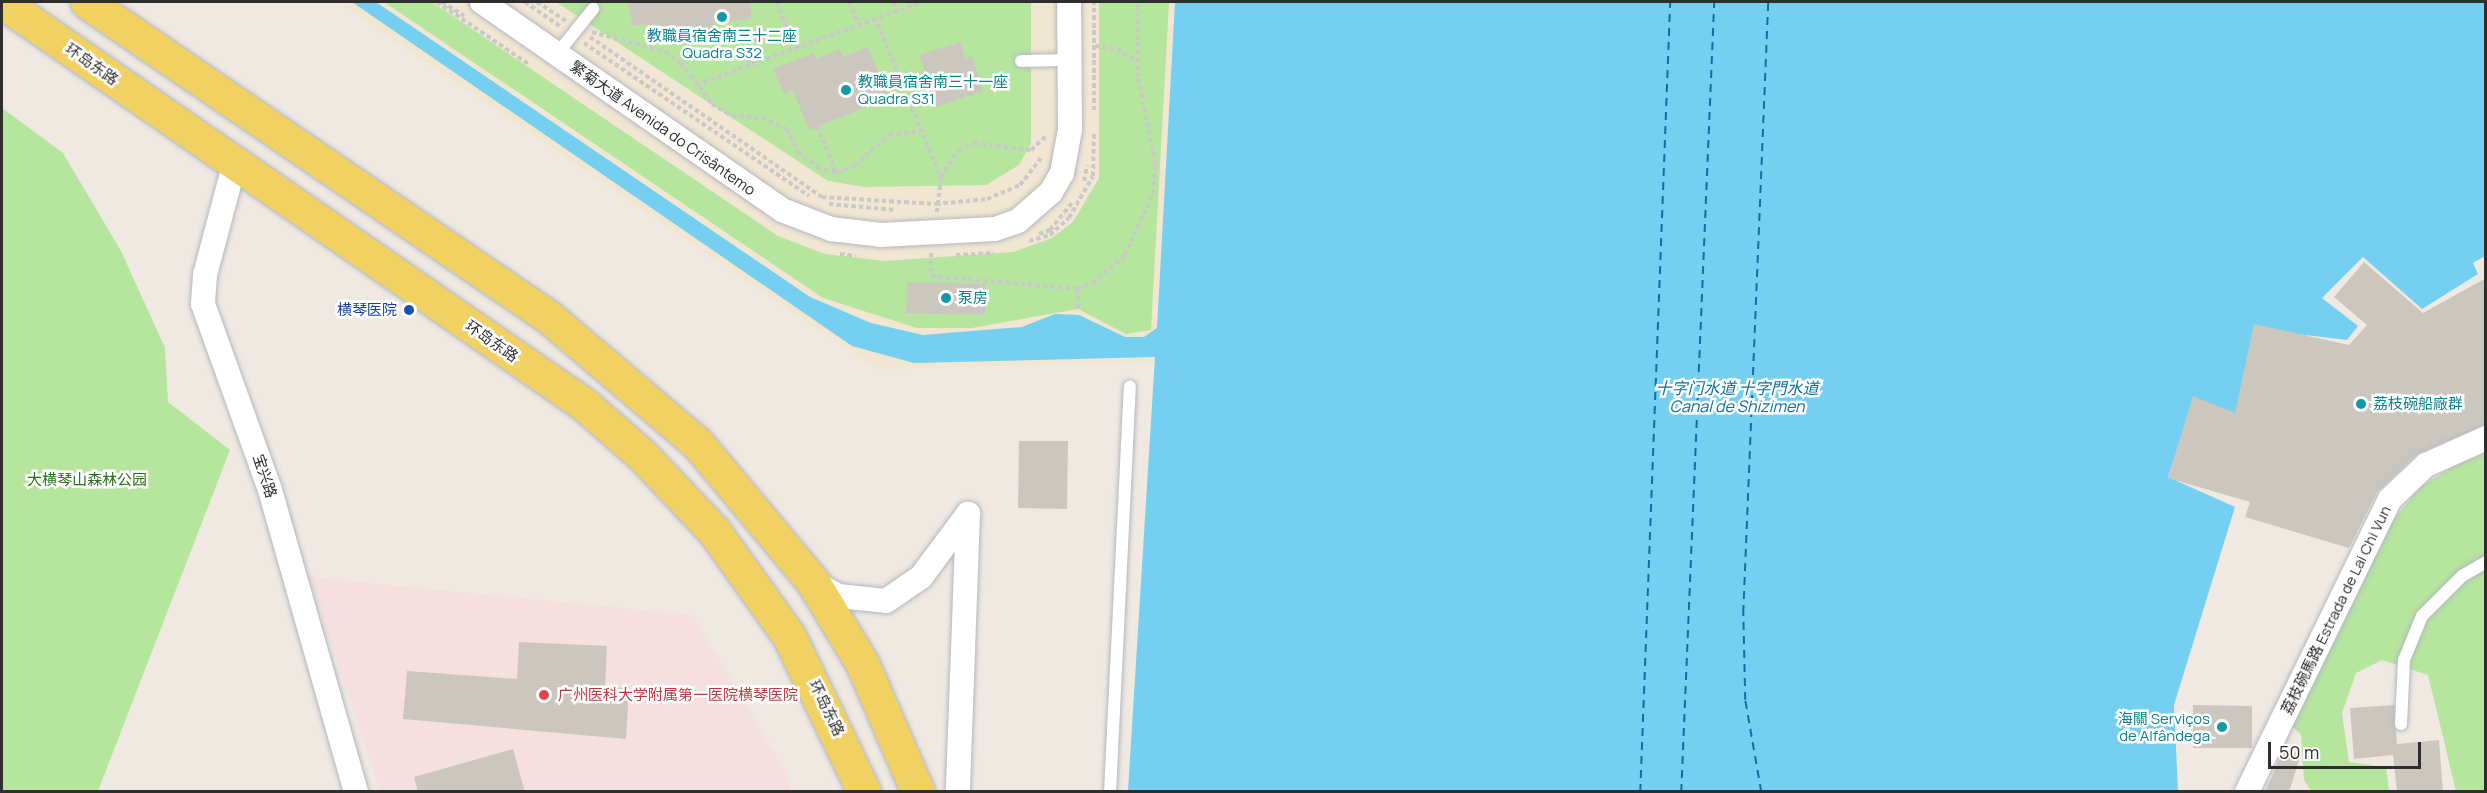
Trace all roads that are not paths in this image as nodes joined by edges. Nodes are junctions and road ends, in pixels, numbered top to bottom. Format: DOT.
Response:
graph roads {
  1 [pos="2,2"];
  2 [pos="87,2"];
  3 [pos="482,2"];
  4 [pos="1070,2"];
  5 [pos="593,9"];
  6 [pos="1080,53"];
  7 [pos="1021,61"];
  8 [pos="544,63"];
  9 [pos="235,162"];
  10 [pos="1130,386"];
  11 [pos="2486,438"];
  12 [pos="2486,562"];
  13 [pos="813,582"];
  14 [pos="2401,724"];
  15 [pos="356,792"];
  16 [pos="864,792"];
  17 [pos="918,792"];
  18 [pos="958,792"];
  19 [pos="1110,792"];
  20 [pos="2247,792"];
  1 -- 9 [label="main road, 环岛东路"];
  2 -- 13 [label="main road"];
  3 -- 8 [label="street, 繁菊大道 Avenida do Crisântemo"];
  4 -- 6 [label="street, 繁菊大道 Avenida do Crisântemo"];
  5 -- 8 [label="lane"];
  6 -- 7 [label="lane"];
  6 -- 8 [label="street, 繁菊大道 Avenida do Crisântemo"];
  9 -- 15 [label="street, 宝兴路"];
  9 -- 16 [label="main road, 环岛东路"];
  10 -- 19 [label="lane"];
  11 -- 20 [label="street, 荔枝碗馬路 Estrada de Lai Chi Vun"];
  12 -- 14 [label="lane"];
  13 -- 17 [label="main road"];
  13 -- 18 [label="street"];
}
